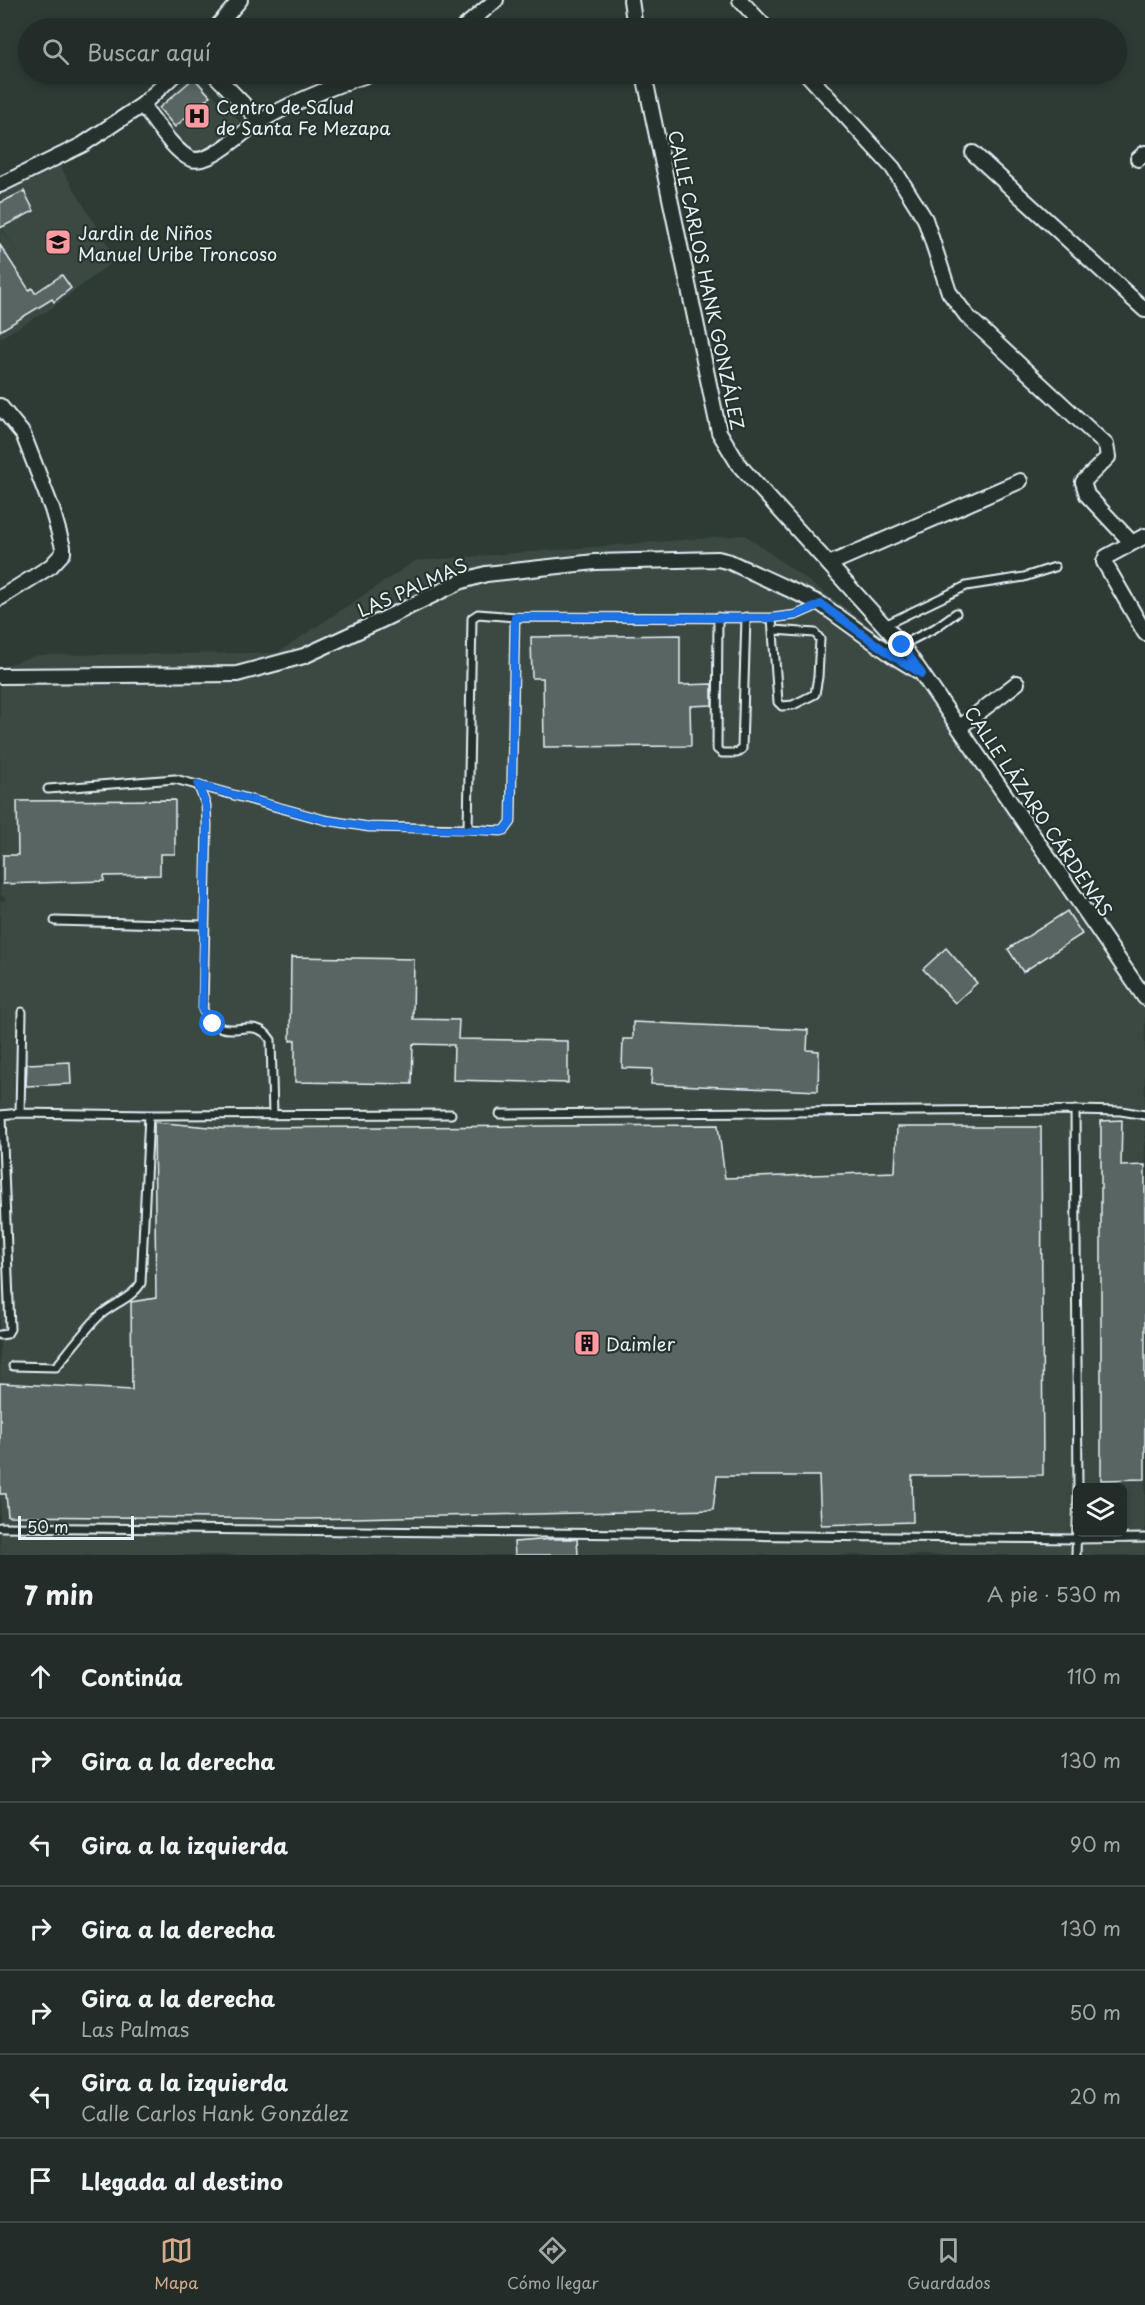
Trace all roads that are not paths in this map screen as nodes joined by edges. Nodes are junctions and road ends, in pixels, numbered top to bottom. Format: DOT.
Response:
graph roads {
  1 [pos="240,0"];
  2 [pos="496,0"];
  3 [pos="631,0"];
  4 [pos="740,0"];
  5 [pos="225,18"];
  6 [pos="475,18"];
  7 [pos="634,18"];
  8 [pos="757,18"];
  9 [pos="164,84"];
  10 [pos="224,84"];
  11 [pos="339,84"];
  12 [pos="646,84"];
  13 [pos="816,84"];
  14 [pos="142,105"];
  15 [pos="260,121"];
  16 [pos="973,153"];
  17 [pos="0,185"];
  18 [pos="1145,310"];
  19 [pos="0,406"];
  20 [pos="1020,481"];
  21 [pos="1145,536"];
  22 [pos="1132,543"];
  23 [pos="829,564"];
  24 [pos="1055,567"];
  25 [pos="0,598"];
  26 [pos="821,604"];
  27 [pos="956,613"];
  28 [pos="515,617"];
  29 [pos="718,617"];
  30 [pos="746,617"];
  31 [pos="772,618"];
  32 [pos="885,625"];
  33 [pos="774,630"];
  34 [pos="1145,633"];
  35 [pos="902,645"];
  36 [pos="922,674"];
  37 [pos="0,676"];
  38 [pos="1017,683"];
  39 [pos="960,728"];
  40 [pos="198,785"];
  41 [pos="48,789"];
  42 [pos="468,829"];
  43 [pos="55,921"];
  44 [pos="204,925"];
  45 [pos="1145,998"];
  46 [pos="22,1012"];
  47 [pos="1075,1110"];
  48 [pos="20,1113"];
  49 [pos="451,1114"];
  50 [pos="500,1114"];
  51 [pos="1,1115"];
  52 [pos="149,1115"];
  53 [pos="273,1115"];
  54 [pos="1145,1115"];
  55 [pos="0,1335"];
  56 [pos="14,1366"];
  57 [pos="1078,1483"];
  58 [pos="0,1527"];
  59 [pos="1145,1538"];
  60 [pos="1077,1539"];
  61 [pos="1076,1555"];
  1 -- 5 [label="street"];
  2 -- 6 [label="street"];
  3 -- 7 [label="street"];
  4 -- 8 [label="street"];
  9 -- 14 [label="street"];
  10 -- 15 [label="street"];
  11 -- 15 [label="street"];
  12 -- 23 [label="street, CALLE CARLOS HANK GONZÁLEZ"];
  13 -- 22 [label="street"];
  14 -- 15 [label="street"];
  14 -- 17 [label="street"];
  16 -- 18 [label="street"];
  19 -- 25 [label="street"];
  20 -- 23 [label="street"];
  21 -- 22 [label="street"];
  22 -- 34 [label="street"];
  23 -- 32 [label="street, CALLE CARLOS HANK GONZÁLEZ"];
  24 -- 32 [label="lane"];
  26 -- 31 [label="lane"];
  26 -- 36 [label="street, LAS PALMAS"];
  26 -- 37 [label="street, LAS PALMAS"];
  27 -- 35 [label="lane"];
  28 -- 29 [label="lane"];
  28 -- 42 [label="lane"];
  28 -- 42 [label="lane"];
  29 -- 30 [label="lane"];
  29 -- 30 [label="lane"];
  30 -- 31 [label="lane"];
  31 -- 33 [label="lane"];
  32 -- 35 [label="street, CALLE CARLOS HANK GONZÁLEZ"];
  33 -- 33 [label="lane"];
  35 -- 36 [label="street, CALLE CARLOS HANK GONZÁLEZ"];
  36 -- 39 [label="street, CALLE LÁZARO CÁRDENAS"];
  38 -- 39 [label="street"];
  39 -- 45 [label="street, CALLE LÁZARO CÁRDENAS"];
  40 -- 41 [label="lane"];
  40 -- 42 [label="lane"];
  40 -- 44 [label="lane"];
  43 -- 44 [label="lane"];
  44 -- 53 [label="lane"];
  46 -- 48 [label="lane"];
  47 -- 50 [label="lane"];
  47 -- 54 [label="lane"];
  47 -- 57 [label="lane"];
  48 -- 51 [label="lane"];
  48 -- 52 [label="lane"];
  49 -- 53 [label="lane"];
  51 -- 55 [label="lane"];
  52 -- 53 [label="lane"];
  52 -- 56 [label="lane"];
  58 -- 60 [label="lane"];
  59 -- 60 [label="lane"];
  60 -- 61 [label="lane"];
}
